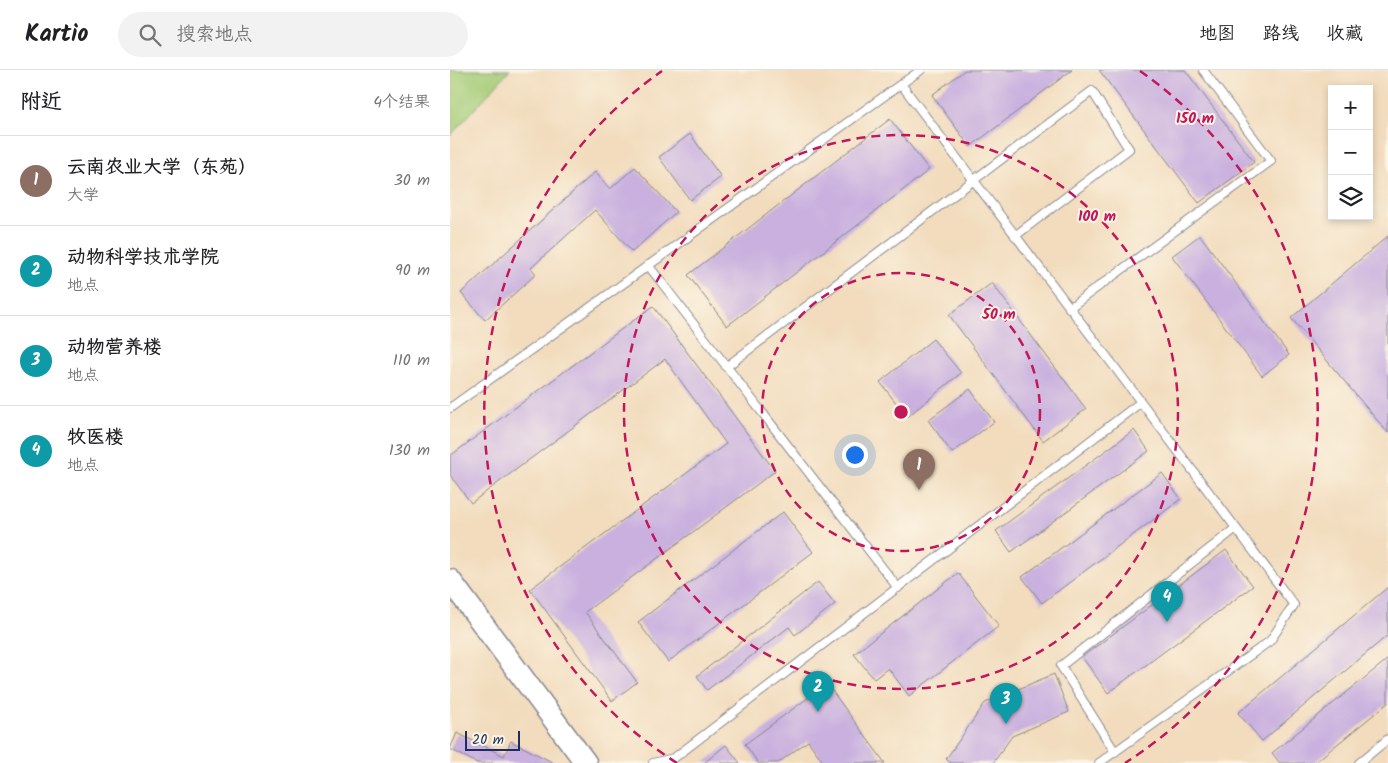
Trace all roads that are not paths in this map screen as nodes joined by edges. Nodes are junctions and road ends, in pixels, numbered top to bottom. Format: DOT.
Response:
graph roads {
  1 [pos="921,70"];
  2 [pos="1203,70"];
  3 [pos="901,84"];
  4 [pos="973,181"];
  5 [pos="1015,236"];
  6 [pos="648,265"];
  7 [pos="1069,308"];
  8 [pos="726,367"];
  9 [pos="1141,402"];
  10 [pos="450,408"];
  11 [pos="1236,528"];
  12 [pos="450,580"];
  13 [pos="898,588"];
  14 [pos="1388,739"];
  15 [pos="1115,752"];
  16 [pos="586,763"];
  17 [pos="654,763"];
  18 [pos="1099,763"];
  19 [pos="1359,763"];
  1 -- 3 [label="lane"];
  2 -- 7 [label="lane"];
  3 -- 4 [label="lane"];
  3 -- 6 [label="lane"];
  4 -- 5 [label="lane"];
  4 -- 5 [label="lane"];
  4 -- 8 [label="lane"];
  5 -- 7 [label="lane"];
  6 -- 8 [label="lane"];
  6 -- 10 [label="lane"];
  7 -- 9 [label="lane"];
  8 -- 13 [label="lane"];
  9 -- 11 [label="lane"];
  9 -- 13 [label="lane"];
  11 -- 15 [label="lane"];
  11 -- 15 [label="lane"];
  12 -- 16 [label="street"];
  13 -- 17 [label="lane"];
  14 -- 19 [label="lane"];
  15 -- 18 [label="lane"];
}
